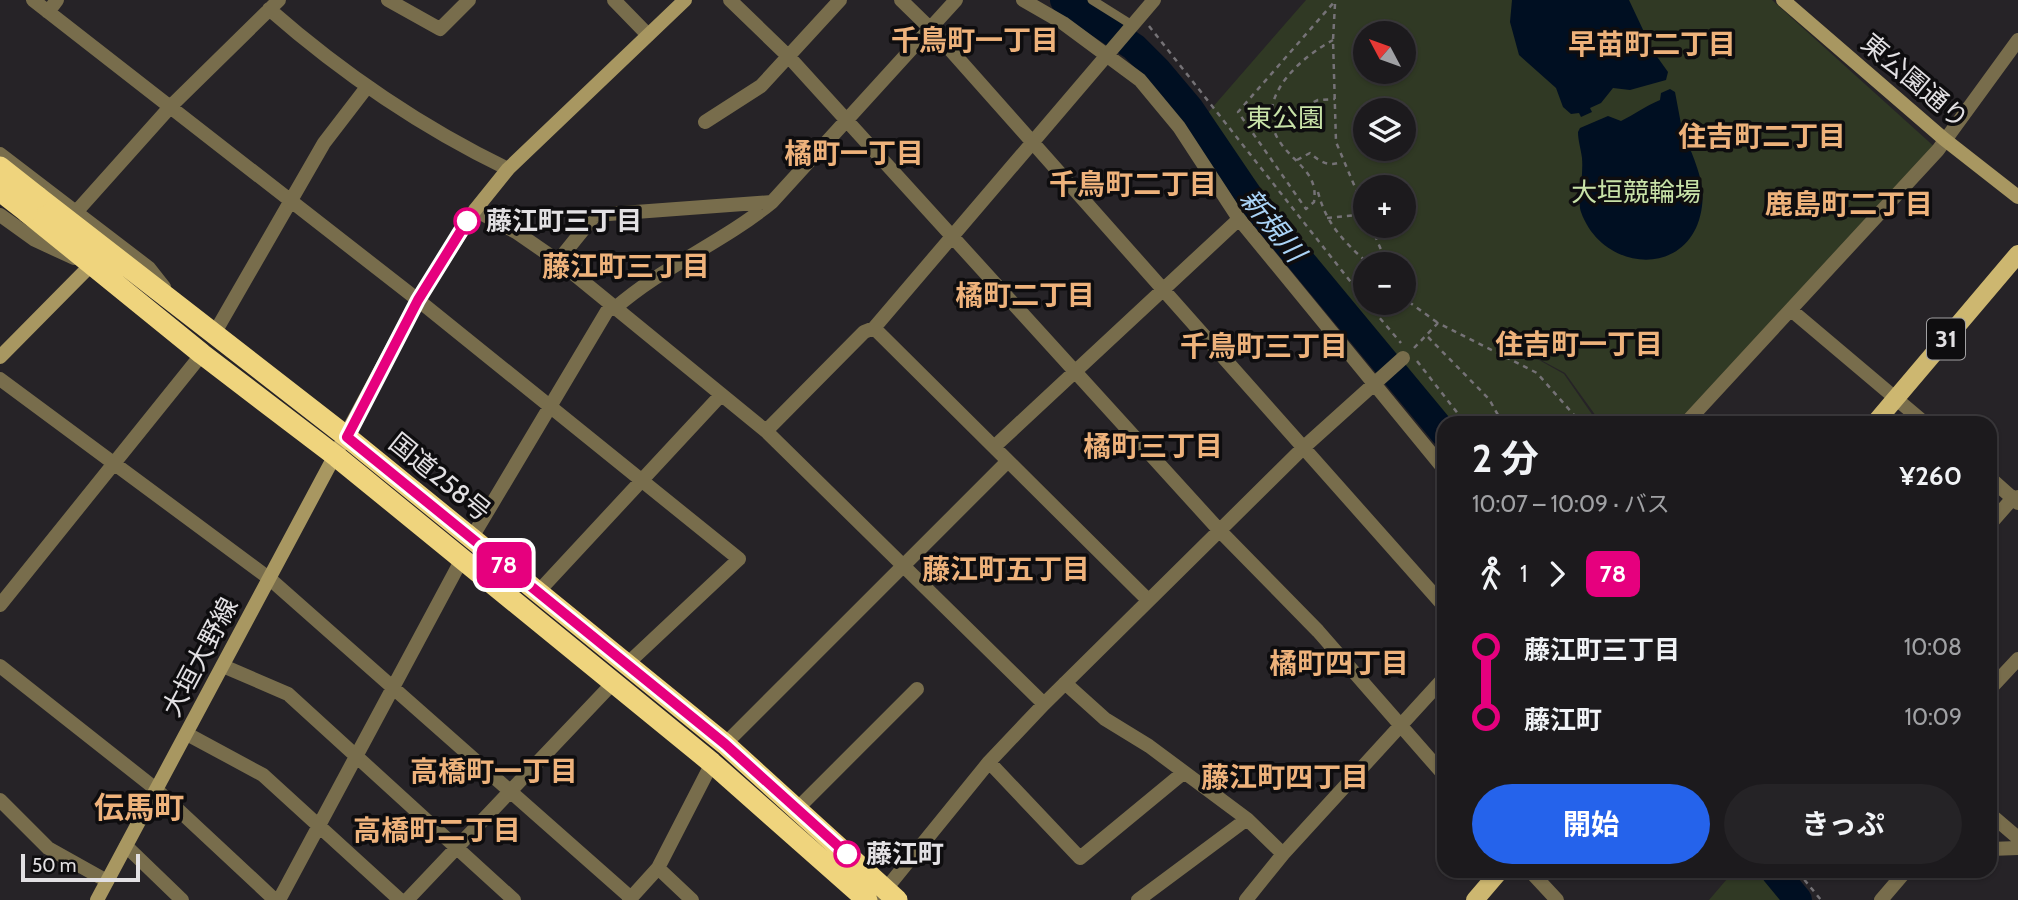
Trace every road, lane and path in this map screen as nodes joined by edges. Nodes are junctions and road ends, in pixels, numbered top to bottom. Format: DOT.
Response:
graph roads {
  1 [pos="33,0"];
  2 [pos="388,0"];
  3 [pos="469,0"];
  4 [pos="614,0"];
  5 [pos="685,0"];
  6 [pos="730,0"];
  7 [pos="839,0"];
  8 [pos="901,0"];
  9 [pos="956,0"];
  10 [pos="1023,0"];
  11 [pos="1092,0"];
  12 [pos="1783,0"];
  13 [pos="1336,1"];
  14 [pos="274,5"];
  15 [pos="53,6"];
  16 [pos="1141,13"];
  17 [pos="930,29"];
  18 [pos="648,35"];
  19 [pos="1332,40"];
  20 [pos="2018,40"];
  21 [pos="1109,52"];
  22 [pos="789,57"];
  23 [pos="367,87"];
  24 [pos="1335,99"];
  25 [pos="171,106"];
  26 [pos="1256,114"];
  27 [pos="1271,114"];
  28 [pos="847,121"];
  29 [pos="705,122"];
  30 [pos="1944,139"];
  31 [pos="1032,144"];
  32 [pos="0,154"];
  33 [pos="1297,160"];
  34 [pos="1342,162"];
  35 [pos="0,167"];
  36 [pos="508,169"];
  37 [pos="1353,186"];
  38 [pos="1317,188"];
  39 [pos="0,191"];
  40 [pos="2018,197"];
  41 [pos="291,199"];
  42 [pos="772,202"];
  43 [pos="32,205"];
  44 [pos="475,210"];
  45 [pos="77,211"];
  46 [pos="0,215"];
  47 [pos="1353,215"];
  48 [pos="1327,218"];
  49 [pos="1240,219"];
  50 [pos="952,238"];
  51 [pos="1357,252"];
  52 [pos="2018,254"];
  53 [pos="558,261"];
  54 [pos="91,265"];
  55 [pos="1353,285"];
  56 [pos="1161,290"];
  57 [pos="418,300"];
  58 [pos="179,307"];
  59 [pos="612,307"];
  60 [pos="1416,307"];
  61 [pos="1791,310"];
  62 [pos="1376,315"];
  63 [pos="1438,323"];
  64 [pos="874,328"];
  65 [pos="214,334"];
  66 [pos="1427,337"];
  67 [pos="202,354"];
  68 [pos="1406,355"];
  69 [pos="0,357"];
  70 [pos="1075,370"];
  71 [pos="0,379"];
  72 [pos="1376,380"];
  73 [pos="721,395"];
  74 [pos="1896,398"];
  75 [pos="549,405"];
  76 [pos="1459,416"];
  77 [pos="1499,416"];
  78 [pos="1575,416"];
  79 [pos="1692,416"];
  80 [pos="1881,416"];
  81 [pos="1917,416"];
  82 [pos="766,431"];
  83 [pos="347,437"];
  84 [pos="994,447"];
  85 [pos="1303,448"];
  86 [pos="337,457"];
  87 [pos="1437,460"];
  88 [pos="1008,461"];
  89 [pos="115,465"];
  90 [pos="642,481"];
  91 [pos="1997,484"];
  92 [pos="2016,499"];
  93 [pos="1997,517"];
  94 [pos="1220,531"];
  95 [pos="471,539"];
  96 [pos="462,559"];
  97 [pos="904,566"];
  98 [pos="270,579"];
  99 [pos="538,592"];
  100 [pos="1437,598"];
  101 [pos="1147,599"];
  102 [pos="0,605"];
  103 [pos="2018,659"];
  104 [pos="626,665"];
  105 [pos="0,666"];
  106 [pos="223,666"];
  107 [pos="1997,682"];
  108 [pos="613,683"];
  109 [pos="1065,683"];
  110 [pos="1437,685"];
  111 [pos="392,687"];
  112 [pos="917,689"];
  113 [pos="1044,704"];
  114 [pos="1398,726"];
  115 [pos="187,734"];
  116 [pos="725,744"];
  117 [pos="356,755"];
  118 [pos="989,762"];
  119 [pos="712,763"];
  120 [pos="1437,768"];
  121 [pos="1183,773"];
  122 [pos="157,790"];
  123 [pos="510,790"];
  124 [pos="0,800"];
  125 [pos="797,810"];
  126 [pos="1247,819"];
  127 [pos="1997,820"];
  128 [pos="319,825"];
  129 [pos="2018,838"];
  130 [pos="126,846"];
  131 [pos="457,848"];
  132 [pos="2018,848"];
  133 [pos="1997,849"];
  134 [pos="1283,854"];
  135 [pos="658,868"];
  136 [pos="1494,878"];
  137 [pos="1537,878"];
  138 [pos="1803,878"];
  139 [pos="1900,878"];
  140 [pos="107,881"];
  141 [pos="882,897"];
  142 [pos="630,899"];
  143 [pos="97,900"];
  144 [pos="182,900"];
  145 [pos="277,900"];
  146 [pos="400,900"];
  147 [pos="407,900"];
  148 [pos="514,900"];
  149 [pos="692,900"];
  150 [pos="1138,900"];
  151 [pos="1246,900"];
  152 [pos="1475,900"];
  153 [pos="1557,900"];
  154 [pos="1821,900"];
  155 [pos="1881,900"];
  1 -- 15 [label="street"];
  2 -- 3 [label="street"];
  4 -- 18 [label="street"];
  5 -- 18 [label="street, 大垣大野線"];
  6 -- 22 [label="street"];
  7 -- 22 [label="street"];
  8 -- 17 [label="street"];
  9 -- 17 [label="street"];
  10 -- 21 [label="street"];
  11 -- 16 [label="lane"];
  12 -- 30 [label="street, 東公園通り"];
  13 -- 19 [label="path"];
  13 -- 38 [label="path"];
  14 -- 23 [label="street"];
  14 -- 25 [label="street"];
  15 -- 25 [label="street"];
  16 -- 21 [label="street"];
  16 -- 55 [label="path"];
  17 -- 28 [label="street"];
  17 -- 31 [label="street"];
  18 -- 36 [label="street, 大垣大野線"];
  19 -- 24 [label="path"];
  19 -- 27 [label="path"];
  20 -- 30 [label="street"];
  21 -- 31 [label="street"];
  21 -- 49 [label="street"];
  22 -- 28 [label="street"];
  22 -- 29 [label="street"];
  23 -- 36 [label="street"];
  23 -- 41 [label="street"];
  24 -- 27 [label="path"];
  24 -- 34 [label="path"];
  25 -- 41 [label="street"];
  25 -- 45 [label="street"];
  26 -- 27 [label="path"];
  27 -- 33 [label="path"];
  28 -- 42 [label="street"];
  28 -- 50 [label="street"];
  30 -- 40 [label="street, 東公園通り"];
  30 -- 61 [label="street"];
  31 -- 50 [label="street"];
  31 -- 56 [label="street"];
  32 -- 45 [label="street"];
  33 -- 34 [label="path"];
  33 -- 38 [label="path"];
  34 -- 37 [label="path"];
  35 -- 43 [label="highway, 国道258号, bridge"];
  36 -- 44 [label="street, 大垣大野線"];
  38 -- 48 [label="path"];
  39 -- 43 [label="highway, 国道258号, bridge"];
  41 -- 57 [label="street"];
  41 -- 65 [label="street"];
  42 -- 53 [label="street"];
  42 -- 59 [label="street"];
  43 -- 54 [label="highway, 国道258号"];
  43 -- 58 [label="highway, 国道258号"];
  44 -- 53 [label="street"];
  44 -- 57 [label="street, 大垣大野線"];
  45 -- 58 [label="street"];
  46 -- 54 [label="street"];
  47 -- 48 [label="path"];
  48 -- 51 [label="path"];
  49 -- 56 [label="street"];
  49 -- 72 [label="street"];
  50 -- 64 [label="street"];
  50 -- 70 [label="street"];
  52 -- 74 [label="main road, 31"];
  53 -- 59 [label="street"];
  54 -- 67 [label="highway, 国道258号"];
  54 -- 69 [label="street"];
  56 -- 70 [label="street"];
  56 -- 85 [label="street"];
  57 -- 75 [label="street"];
  57 -- 83 [label="street, 大垣大野線"];
  58 -- 65 [label="highway, 国道258号"];
  59 -- 73 [label="street"];
  59 -- 75 [label="street"];
  60 -- 63 [label="path"];
  61 -- 74 [label="street"];
  61 -- 79 [label="street"];
  62 -- 68 [label="path"];
  63 -- 66 [label="path"];
  63 -- 78 [label="path"];
  64 -- 82 [label="street"];
  64 -- 84 [label="street"];
  65 -- 83 [label="highway, 国道258号"];
  66 -- 68 [label="path"];
  66 -- 77 [label="path"];
  67 -- 86 [label="highway, 国道258号"];
  67 -- 89 [label="street"];
  68 -- 72 [label="street"];
  68 -- 76 [label="path"];
  70 -- 84 [label="street"];
  70 -- 94 [label="street"];
  71 -- 89 [label="street"];
  72 -- 85 [label="street"];
  72 -- 87 [label="street"];
  73 -- 82 [label="street"];
  73 -- 90 [label="street"];
  74 -- 80 [label="main road, 31"];
  74 -- 81 [label="street"];
  75 -- 90 [label="street"];
  75 -- 95 [label="street"];
  82 -- 97 [label="street"];
  83 -- 86 [label="street, 大垣大野線"];
  83 -- 95 [label="highway, 国道258号"];
  84 -- 88 [label="street"];
  85 -- 94 [label="street"];
  85 -- 100 [label="street"];
  86 -- 96 [label="highway, 国道258号"];
  86 -- 98 [label="street, 大垣大野線"];
  88 -- 97 [label="street"];
  88 -- 101 [label="street"];
  89 -- 98 [label="street"];
  89 -- 102 [label="street"];
  90 -- 99 [label="street"];
  90 -- 104 [label="street"];
  91 -- 92 [label="street"];
  92 -- 93 [label="street"];
  94 -- 101 [label="street"];
  94 -- 114 [label="street"];
  95 -- 99 [label="highway, 国道258号"];
  96 -- 108 [label="highway, 国道258号"];
  96 -- 111 [label="street"];
  97 -- 113 [label="street"];
  97 -- 116 [label="street"];
  98 -- 106 [label="street, 大垣大野線"];
  98 -- 111 [label="street"];
  99 -- 104 [label="highway, 国道258号"];
  101 -- 109 [label="street"];
  103 -- 107 [label="street"];
  104 -- 116 [label="highway, 国道258号"];
  105 -- 122 [label="street"];
  106 -- 115 [label="street, 大垣大野線"];
  106 -- 117 [label="street"];
  108 -- 119 [label="highway, 国道258号"];
  108 -- 123 [label="street"];
  109 -- 113 [label="street"];
  109 -- 121 [label="street"];
  110 -- 114 [label="street"];
  111 -- 117 [label="street"];
  111 -- 123 [label="street"];
  112 -- 125 [label="street"];
  113 -- 118 [label="street"];
  114 -- 120 [label="street"];
  114 -- 134 [label="street"];
  115 -- 122 [label="street, 大垣大野線"];
  115 -- 128 [label="street"];
  116 -- 125 [label="highway, 国道258号"];
  117 -- 128 [label="street"];
  117 -- 131 [label="street"];
  118 -- 121 [label="street"];
  118 -- 141 [label="street"];
  119 -- 135 [label="street"];
  119 -- 141 [label="highway, 国道258号"];
  121 -- 126 [label="street"];
  122 -- 130 [label="street, 大垣大野線"];
  122 -- 145 [label="street"];
  123 -- 131 [label="street"];
  123 -- 142 [label="street"];
  124 -- 140 [label="street"];
  125 -- 141 [label="highway, 国道258号"];
  126 -- 134 [label="street"];
  126 -- 150 [label="street"];
  127 -- 129 [label="street"];
  128 -- 145 [label="street"];
  128 -- 146 [label="street"];
  130 -- 140 [label="street, 大垣大野線"];
  130 -- 144 [label="street"];
  131 -- 147 [label="street"];
  131 -- 148 [label="street"];
  132 -- 133 [label="street"];
  134 -- 151 [label="street"];
  135 -- 142 [label="street"];
  135 -- 149 [label="street"];
  136 -- 152 [label="main road"];
  137 -- 153 [label="street"];
  138 -- 154 [label="path"];
  139 -- 155 [label="street"];
  140 -- 143 [label="street, 大垣大野線"];
}
